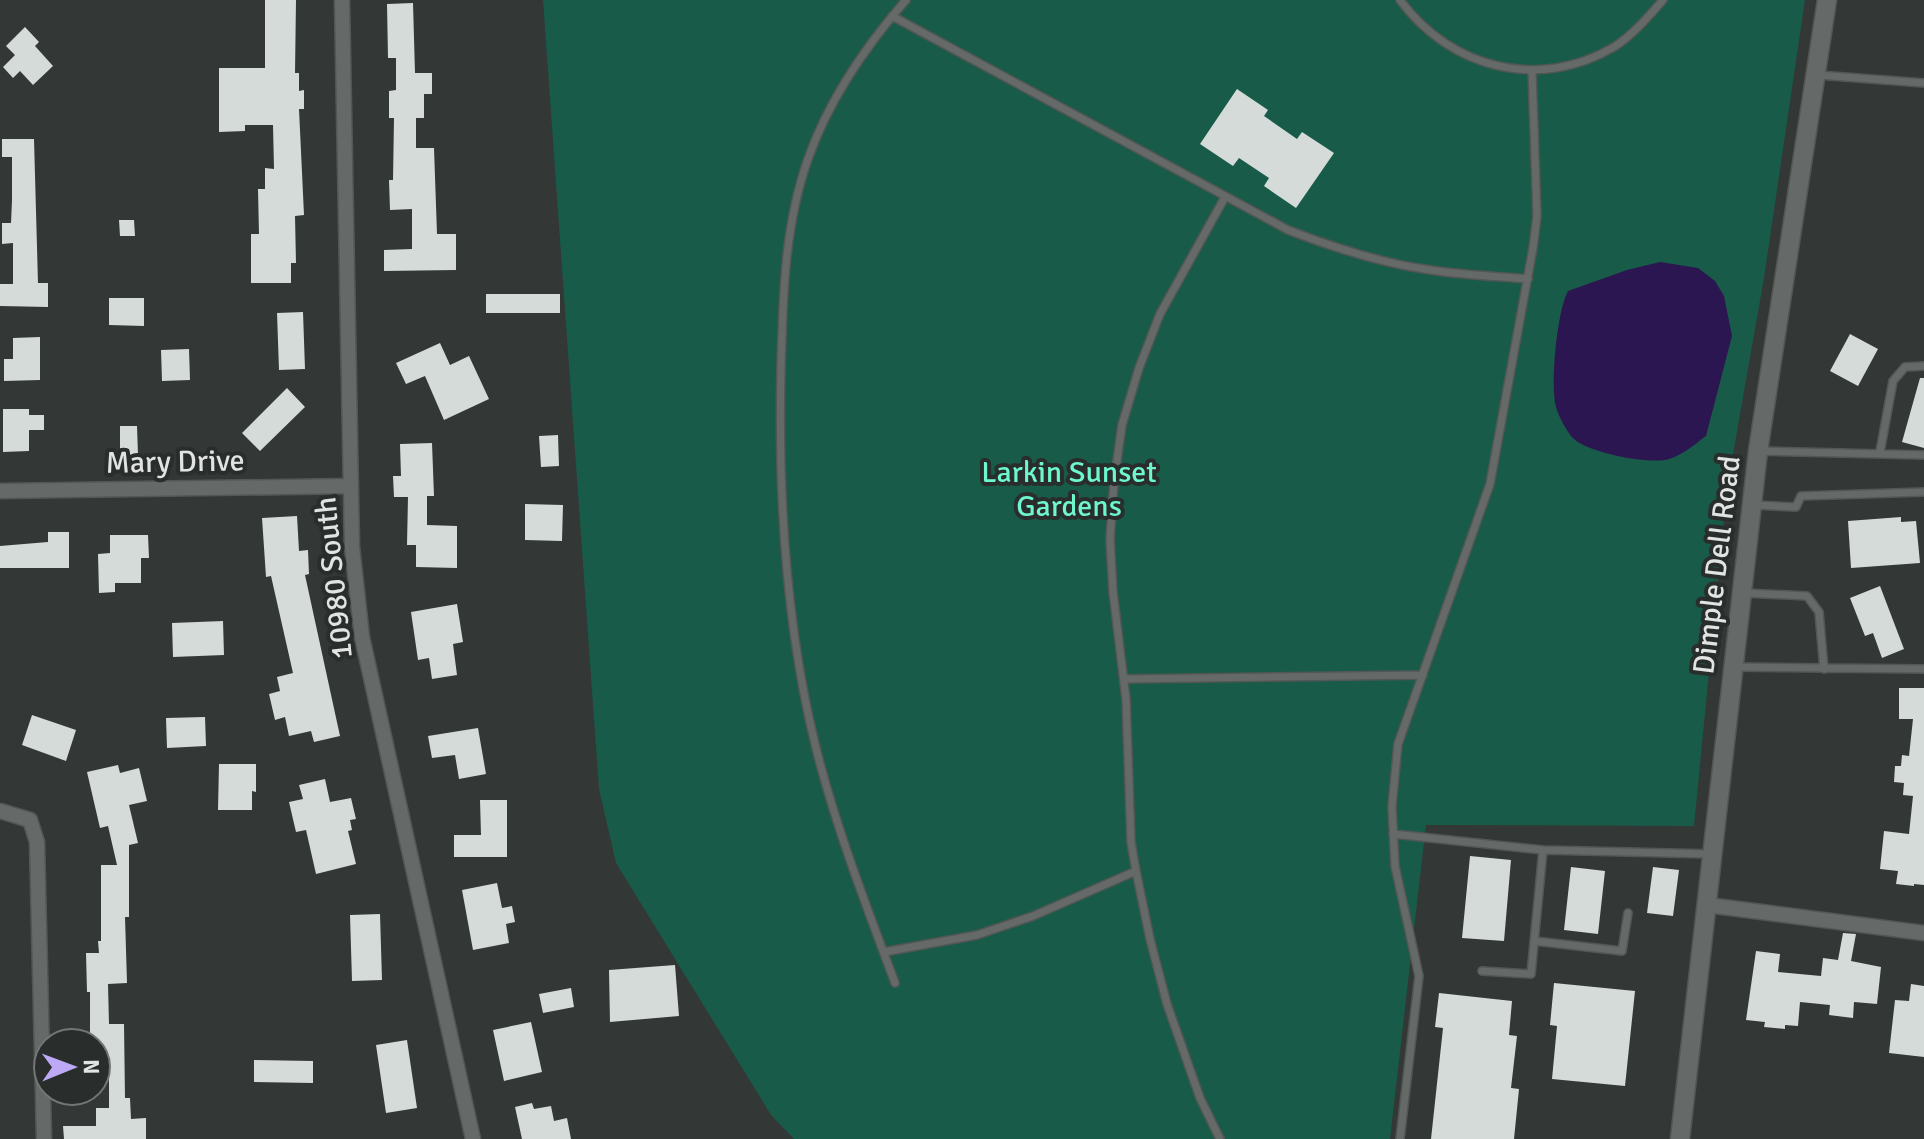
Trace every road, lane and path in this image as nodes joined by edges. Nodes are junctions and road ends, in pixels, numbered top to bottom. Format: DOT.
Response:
graph roads {
  1 [pos="342,0"];
  2 [pos="906,0"];
  3 [pos="1400,0"];
  4 [pos="1663,0"];
  5 [pos="1827,0"];
  6 [pos="892,16"];
  7 [pos="1532,71"];
  8 [pos="1815,75"];
  9 [pos="1924,83"];
  10 [pos="1225,197"];
  11 [pos="1528,279"];
  12 [pos="1924,366"];
  13 [pos="1758,451"];
  14 [pos="1880,452"];
  15 [pos="1924,455"];
  16 [pos="351,486"];
  17 [pos="0,491"];
  18 [pos="1924,492"];
  19 [pos="1752,505"];
  20 [pos="1741,592"];
  21 [pos="1733,667"];
  22 [pos="1824,669"];
  23 [pos="1924,669"];
  24 [pos="1423,675"];
  25 [pos="1124,679"];
  26 [pos="0,811"];
  27 [pos="1393,834"];
  28 [pos="1543,850"];
  29 [pos="1713,854"];
  30 [pos="1136,871"];
  31 [pos="1707,905"];
  32 [pos="1628,913"];
  33 [pos="1924,933"];
  34 [pos="1534,941"];
  35 [pos="884,952"];
  36 [pos="1482,971"];
  37 [pos="895,983"];
  38 [pos="44,1139"];
  39 [pos="473,1139"];
  40 [pos="1220,1139"];
  41 [pos="1400,1139"];
  42 [pos="1680,1139"];
  1 -- 16 [label="street, 10980 South"];
  2 -- 6 [label="lane"];
  3 -- 7 [label="lane"];
  4 -- 7 [label="lane"];
  5 -- 8 [label="street, Dimple Dell Road"];
  6 -- 10 [label="lane"];
  6 -- 35 [label="lane"];
  7 -- 11 [label="lane"];
  8 -- 9 [label="lane"];
  8 -- 13 [label="street, Dimple Dell Road"];
  10 -- 11 [label="lane"];
  10 -- 25 [label="lane"];
  11 -- 24 [label="lane"];
  12 -- 14 [label="lane"];
  13 -- 14 [label="lane"];
  13 -- 19 [label="street, Dimple Dell Road"];
  14 -- 15 [label="lane"];
  16 -- 17 [label="street, Mary Drive"];
  16 -- 39 [label="street, 10980 South"];
  18 -- 19 [label="lane"];
  19 -- 20 [label="street, Dimple Dell Road"];
  20 -- 21 [label="street, Dimple Dell Road"];
  20 -- 22 [label="lane"];
  21 -- 22 [label="lane"];
  21 -- 29 [label="street, Dimple Dell Road"];
  22 -- 23 [label="lane"];
  24 -- 25 [label="lane"];
  24 -- 27 [label="lane"];
  25 -- 30 [label="lane"];
  26 -- 38 [label="street"];
  27 -- 28 [label="lane"];
  27 -- 41 [label="lane"];
  28 -- 29 [label="lane"];
  28 -- 34 [label="lane"];
  29 -- 31 [label="street, Dimple Dell Road"];
  30 -- 35 [label="lane"];
  30 -- 40 [label="lane"];
  31 -- 33 [label="street"];
  31 -- 42 [label="street, Dimple Dell Road"];
  32 -- 34 [label="lane"];
  34 -- 36 [label="lane"];
  35 -- 37 [label="lane"];
}
